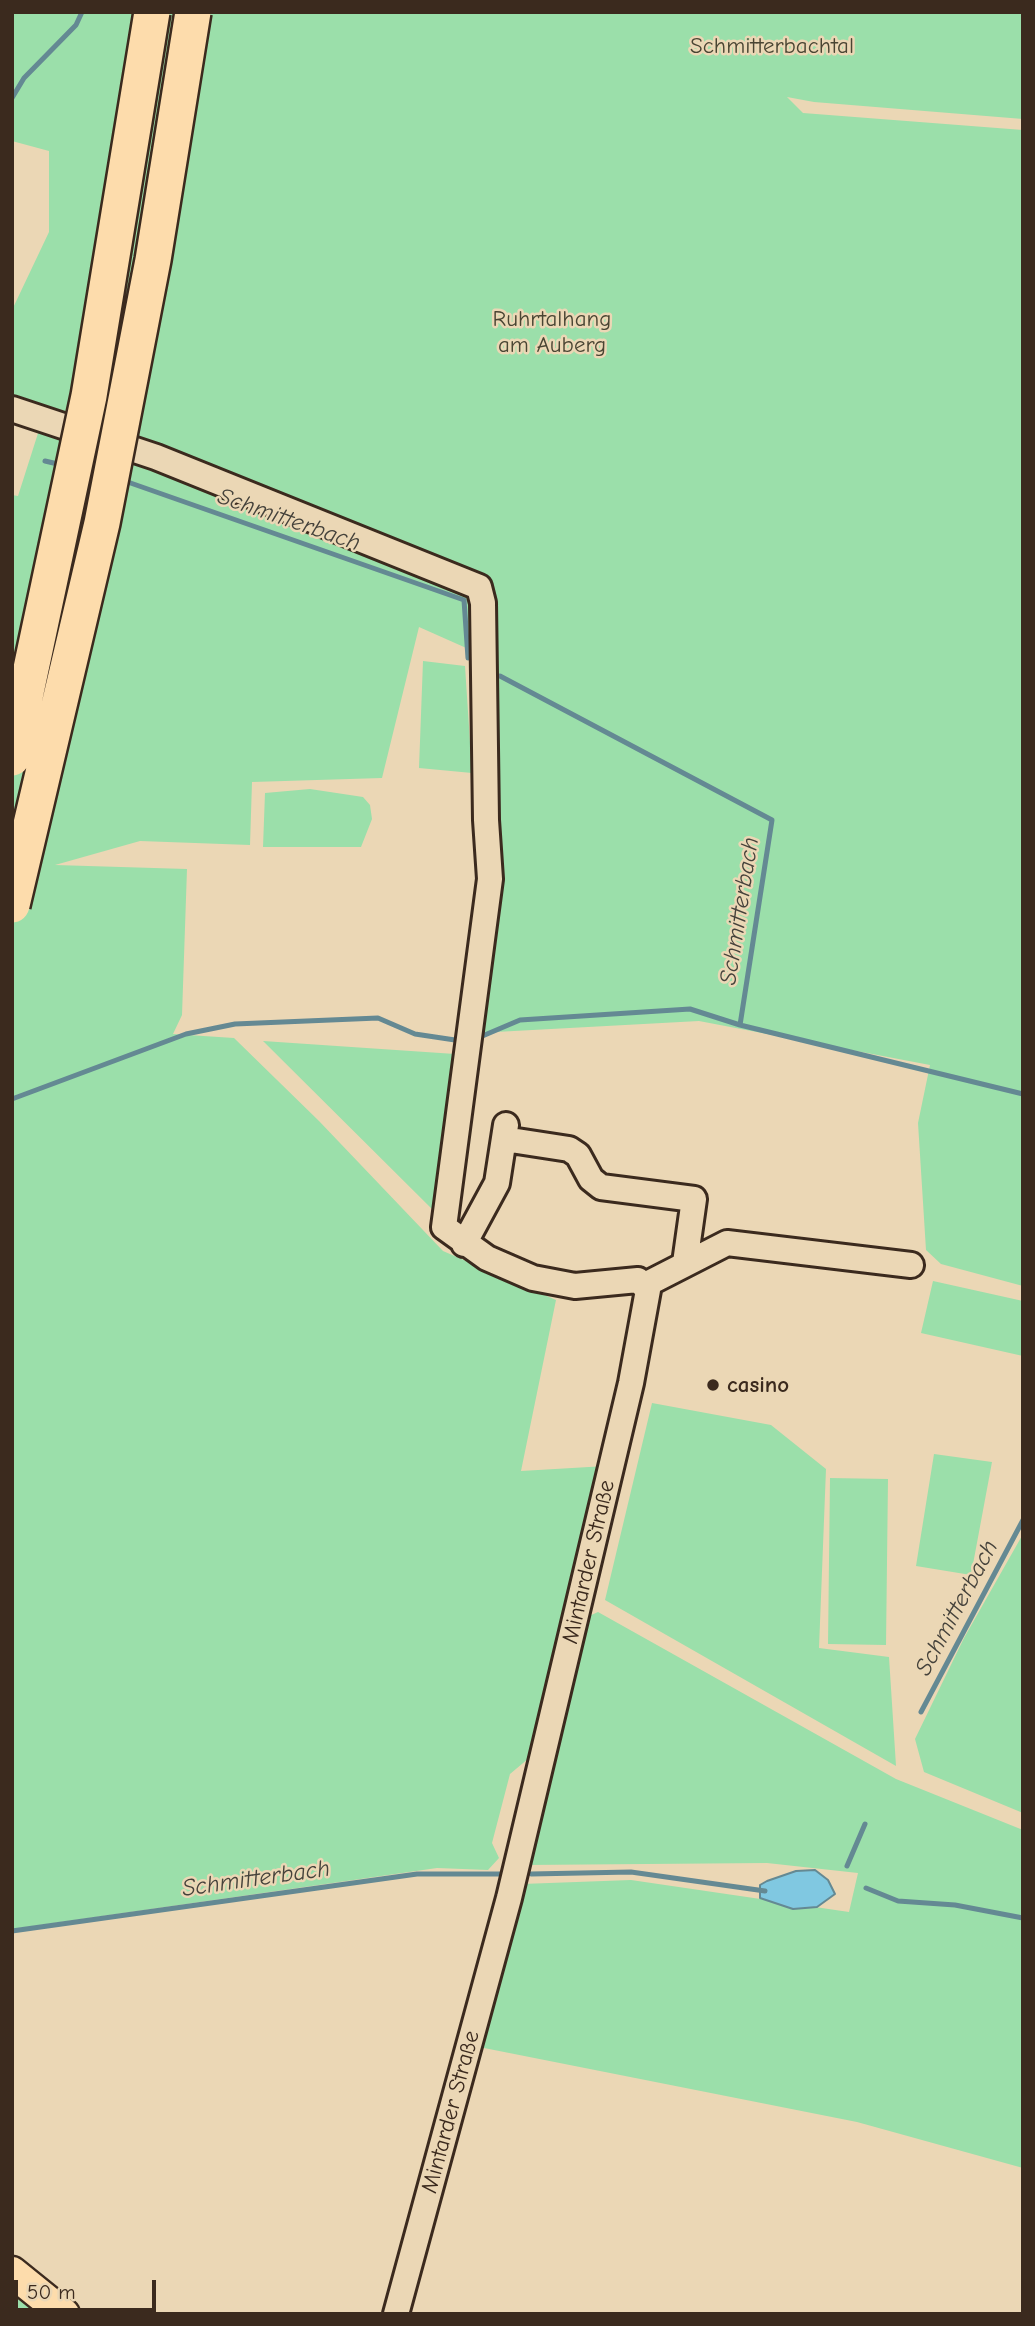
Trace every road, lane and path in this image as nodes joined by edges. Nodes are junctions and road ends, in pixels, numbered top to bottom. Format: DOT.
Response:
graph roads {
  1 [pos="152,12"];
  2 [pos="193,12"];
  3 [pos="12,409"];
  4 [pos="12,758"];
  5 [pos="12,905"];
  6 [pos="464,1244"];
  7 [pos="685,1262"];
  8 [pos="911,1265"];
  9 [pos="645,1285"];
  10 [pos="12,2272"];
  11 [pos="64,2314"];
  12 [pos="396,2314"];
  1 -- 4 [label="highway, bridge"];
  2 -- 5 [label="highway, bridge"];
  3 -- 6 [label="lane"];
  6 -- 7 [label="lane"];
  6 -- 9 [label="lane"];
  7 -- 8 [label="lane"];
  7 -- 9 [label="lane"];
  9 -- 12 [label="lane, Mintarder Straße"];
  10 -- 11 [label="main road"];
}
